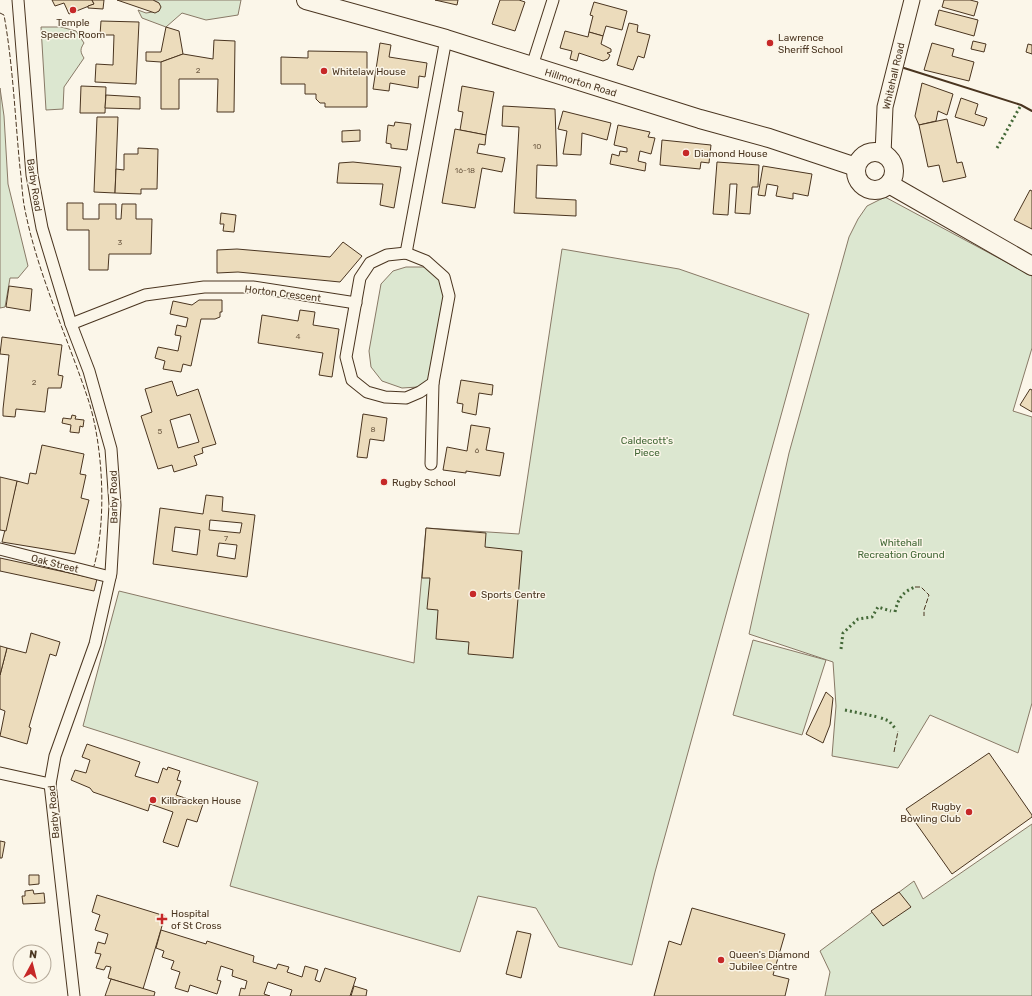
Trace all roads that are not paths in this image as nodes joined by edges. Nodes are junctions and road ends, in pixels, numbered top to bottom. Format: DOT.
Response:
graph roads {
  1 [pos="18,0"];
  2 [pos="306,0"];
  3 [pos="553,0"];
  4 [pos="912,0"];
  5 [pos="446,39"];
  6 [pos="532,66"];
  7 [pos="883,154"];
  8 [pos="856,167"];
  9 [pos="889,184"];
  10 [pos="406,253"];
  11 [pos="1032,266"];
  12 [pos="356,303"];
  13 [pos="71,324"];
  14 [pos="433,383"];
  15 [pos="431,464"];
  16 [pos="0,549"];
  17 [pos="110,577"];
  18 [pos="0,773"];
  19 [pos="50,784"];
  20 [pos="74,996"];
  1 -- 13 [label="street, Barby Road"];
  2 -- 5 [label="highway, Hillmorton Road"];
  3 -- 6 [label="street"];
  4 -- 7 [label="main road, Whitehall Road"];
  5 -- 6 [label="highway, Hillmorton Road"];
  5 -- 10 [label="street"];
  6 -- 8 [label="highway, Hillmorton Road"];
  7 -- 8 [label="highway"];
  7 -- 9 [label="highway"];
  8 -- 9 [label="highway"];
  9 -- 11 [label="highway"];
  10 -- 12 [label="street"];
  10 -- 14 [label="street"];
  12 -- 13 [label="street, Horton Crescent"];
  12 -- 14 [label="street"];
  13 -- 17 [label="street, Barby Road"];
  14 -- 15 [label="street"];
  16 -- 17 [label="street, Oak Street"];
  17 -- 19 [label="street, Barby Road"];
  18 -- 19 [label="street"];
  19 -- 20 [label="street, Barby Road"];
}
